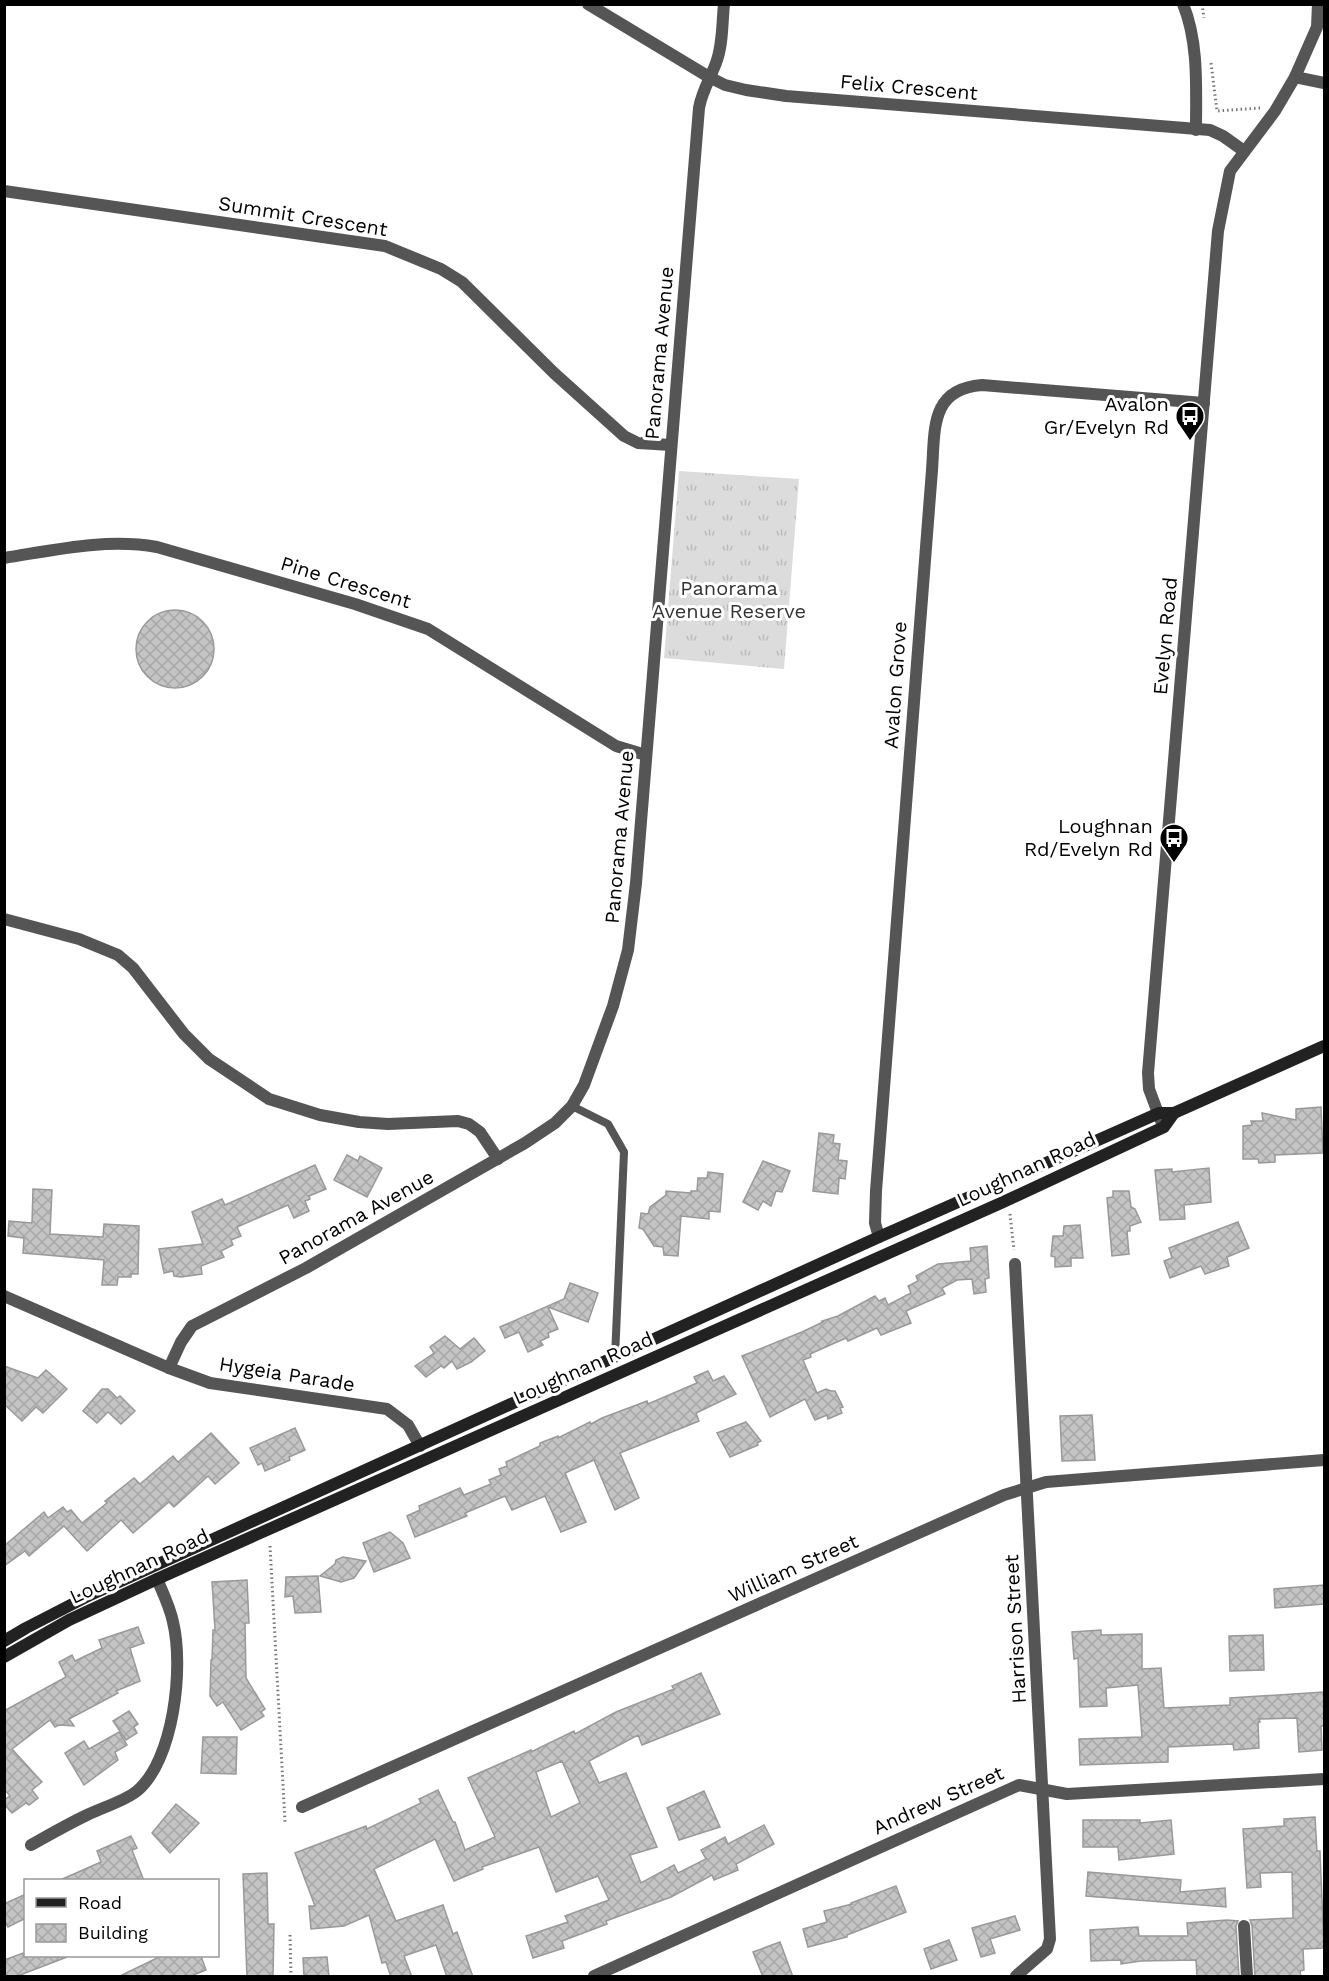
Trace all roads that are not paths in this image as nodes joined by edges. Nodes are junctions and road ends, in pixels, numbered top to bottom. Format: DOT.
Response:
graph roads {
  1 [pos="588,4"];
  2 [pos="724,4"];
  3 [pos="1183,4"];
  4 [pos="1318,4"];
  5 [pos="709,77"];
  6 [pos="1295,77"];
  7 [pos="1324,83"];
  8 [pos="1196,130"];
  9 [pos="1244,151"];
  10 [pos="4,191"];
  11 [pos="1204,403"];
  12 [pos="671,446"];
  13 [pos="4,558"];
  14 [pos="646,755"];
  15 [pos="4,919"];
  16 [pos="1324,1046"];
  17 [pos="572,1106"];
  18 [pos="1159,1113"];
  19 [pos="1174,1113"];
  20 [pos="1164,1127"];
  21 [pos="498,1159"];
  22 [pos="879,1237"];
  23 [pos="1015,1264"];
  24 [pos="4,1296"];
  25 [pos="615,1357"];
  26 [pos="169,1368"];
  27 [pos="420,1446"];
  28 [pos="1324,1460"];
  29 [pos="1027,1488"];
  30 [pos="157,1579"];
  31 [pos="4,1641"];
  32 [pos="4,1657"];
  33 [pos="1324,1779"];
  34 [pos="1044,1790"];
  35 [pos="302,1807"];
  36 [pos="30,1845"];
  37 [pos="1244,1926"];
  38 [pos="594,1977"];
  39 [pos="1016,1977"];
  40 [pos="1247,1977"];
  1 -- 5 [label="street, Felix Crescent"];
  2 -- 5 [label="street, Panorama Avenue"];
  3 -- 8 [label="street"];
  4 -- 6 [label="street, Evelyn Road"];
  5 -- 8 [label="street, Felix Crescent"];
  5 -- 12 [label="street, Panorama Avenue"];
  6 -- 7 [label="street"];
  6 -- 9 [label="street, Evelyn Road"];
  8 -- 9 [label="street, Felix Crescent"];
  9 -- 11 [label="street, Evelyn Road"];
  10 -- 12 [label="street, Summit Crescent"];
  11 -- 18 [label="street, Evelyn Road"];
  11 -- 22 [label="street, Avalon Grove"];
  12 -- 14 [label="street, Panorama Avenue"];
  13 -- 14 [label="street, Pine Crescent"];
  14 -- 17 [label="street, Panorama Avenue"];
  15 -- 21 [label="street"];
  16 -- 19 [label="main road, Loughnan Road"];
  17 -- 21 [label="street, Panorama Avenue"];
  17 -- 25 [label="lane"];
  18 -- 19 [label="main road, Loughnan Road"];
  18 -- 20 [label="street, Evelyn Road"];
  18 -- 22 [label="main road, Loughnan Road"];
  19 -- 20 [label="main road, Loughnan Road"];
  20 -- 30 [label="main road, Loughnan Road"];
  21 -- 26 [label="street, Panorama Avenue"];
  22 -- 25 [label="main road, Loughnan Road"];
  23 -- 29 [label="street, Harrison Street"];
  24 -- 26 [label="street, Hygeia Parade"];
  25 -- 27 [label="main road, Loughnan Road"];
  26 -- 27 [label="street, Hygeia Parade"];
  27 -- 31 [label="main road, Loughnan Road"];
  28 -- 29 [label="street, William Street"];
  29 -- 34 [label="street, Harrison Street"];
  29 -- 35 [label="street, William Street"];
  30 -- 32 [label="main road, Loughnan Road"];
  30 -- 36 [label="street"];
  33 -- 34 [label="street, Andrew Street"];
  34 -- 38 [label="street, Andrew Street"];
  34 -- 39 [label="street, Harrison Street"];
  37 -- 40 [label="street"];
}
